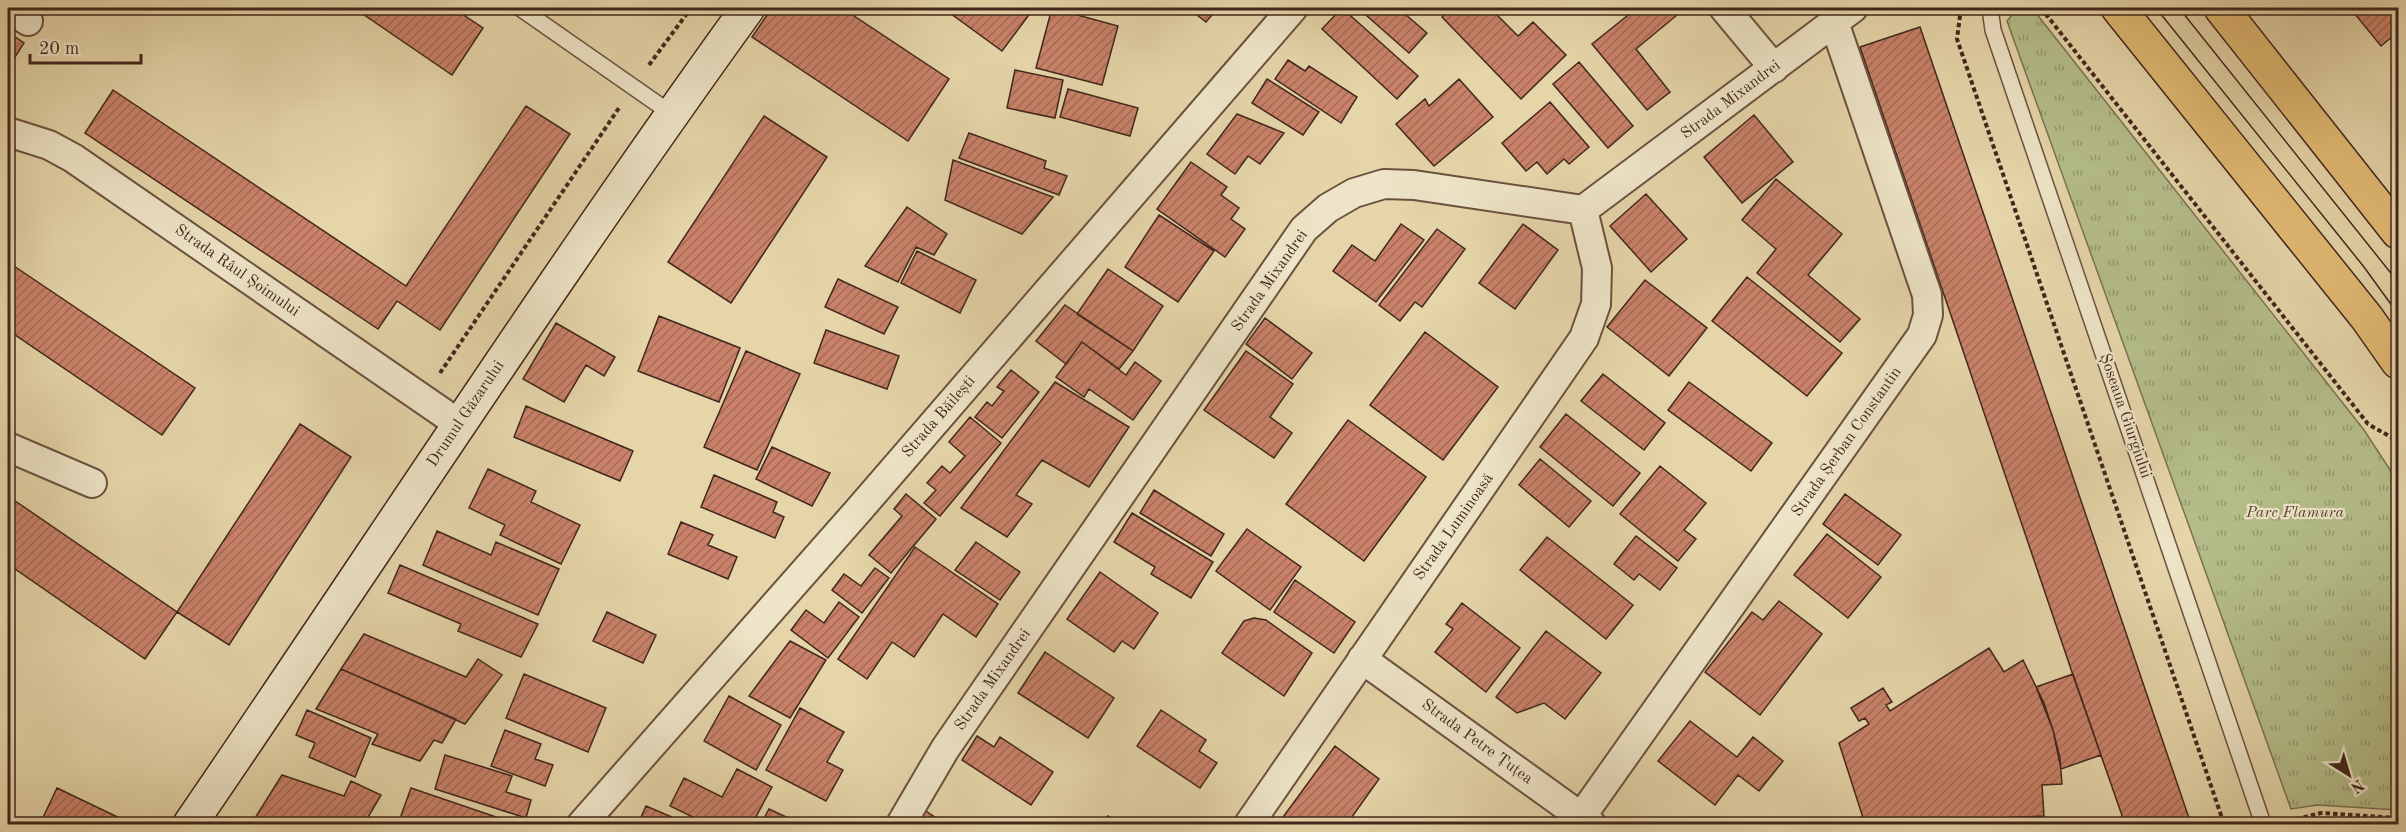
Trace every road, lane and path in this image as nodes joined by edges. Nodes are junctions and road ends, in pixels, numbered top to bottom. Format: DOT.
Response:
graph roads {
  1 [pos="520,8"];
  2 [pos="691,8"];
  3 [pos="748,8"];
  4 [pos="1293,8"];
  5 [pos="1724,8"];
  6 [pos="1961,8"];
  7 [pos="1990,8"];
  8 [pos="2041,8"];
  9 [pos="2118,8"];
  10 [pos="2221,8"];
  11 [pos="1844,15"];
  12 [pos="1774,68"];
  13 [pos="633,87"];
  14 [pos="672,114"];
  15 [pos="8,132"];
  16 [pos="1583,210"];
  17 [pos="2398,232"];
  18 [pos="2398,362"];
  19 [pos="422,399"];
  20 [pos="459,424"];
  21 [pos="2398,444"];
  22 [pos="8,447"];
  23 [pos="92,483"];
  24 [pos="1362,660"];
  25 [pos="2398,818"];
  26 [pos="1586,821"];
  27 [pos="2282,822"];
  28 [pos="190,825"];
  29 [pos="582,825"];
  30 [pos="901,825"];
  31 [pos="1249,825"];
  32 [pos="2224,825"];
  33 [pos="2263,825"];
  1 -- 13 [label="lane"];
  2 -- 13 [label="path"];
  3 -- 14 [label="street, Drumul Găzarului"];
  4 -- 29 [label="street, Strada Băilești"];
  5 -- 12 [label="street"];
  6 -- 32 [label="path"];
  7 -- 33 [label="lane, Șoseaua Giurgiului"];
  8 -- 21 [label="path"];
  9 -- 18 [label="main road"];
  10 -- 17 [label="main road"];
  11 -- 12 [label="street, Strada Mixandrei"];
  11 -- 26 [label="street, Strada Șerban Constantin"];
  12 -- 16 [label="street, Strada Mixandrei"];
  13 -- 14 [label="lane"];
  13 -- 19 [label="path"];
  14 -- 20 [label="street, Drumul Găzarului"];
  15 -- 19 [label="street, Strada Râul Șoimului"];
  16 -- 24 [label="street, Strada Luminoasă"];
  16 -- 30 [label="street, Strada Mixandrei"];
  19 -- 20 [label="street, Strada Râul Șoimului"];
  20 -- 28 [label="street, Drumul Găzarului"];
  22 -- 23 [label="street"];
  24 -- 26 [label="street, Strada Petre Țuțea"];
  24 -- 31 [label="street, Strada Luminoasă"];
  25 -- 27 [label="path"];
}
